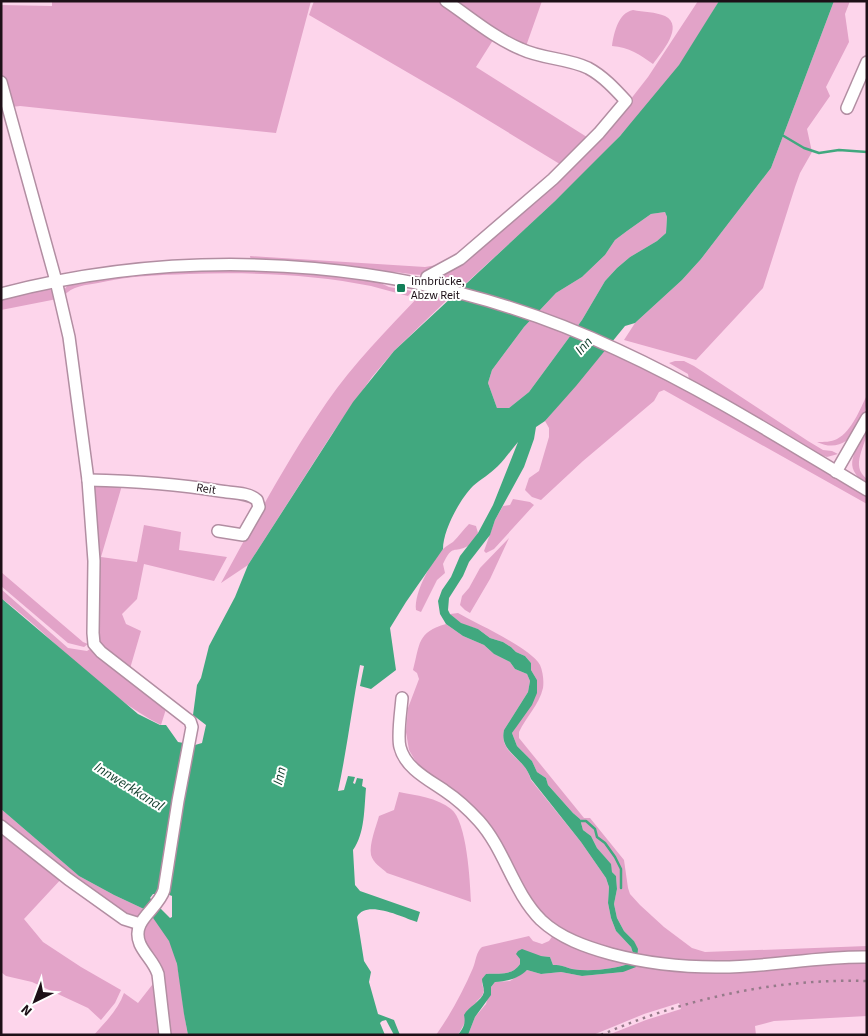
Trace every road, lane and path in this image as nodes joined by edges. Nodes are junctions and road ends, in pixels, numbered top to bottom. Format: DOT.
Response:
graph roads {
  1 [pos="446,1"];
  2 [pos="867,62"];
  3 [pos="1,82"];
  4 [pos="847,108"];
  5 [pos="56,281"];
  6 [pos="425,284"];
  7 [pos="1,294"];
  8 [pos="867,418"];
  9 [pos="836,472"];
  10 [pos="88,480"];
  11 [pos="867,490"];
  12 [pos="218,531"];
  13 [pos="402,698"];
  14 [pos="1,826"];
  15 [pos="140,924"];
  16 [pos="867,958"];
  17 [pos="165,1035"];
  1 -- 6 [label="street"];
  2 -- 4 [label="street"];
  3 -- 5 [label="street"];
  5 -- 6 [label="street"];
  5 -- 7 [label="street"];
  5 -- 10 [label="street"];
  6 -- 9 [label="street"];
  8 -- 9 [label="street"];
  9 -- 11 [label="street"];
  10 -- 12 [label="street, Reit"];
  10 -- 15 [label="street"];
  13 -- 16 [label="street"];
  14 -- 15 [label="street"];
  15 -- 17 [label="street"];
}
